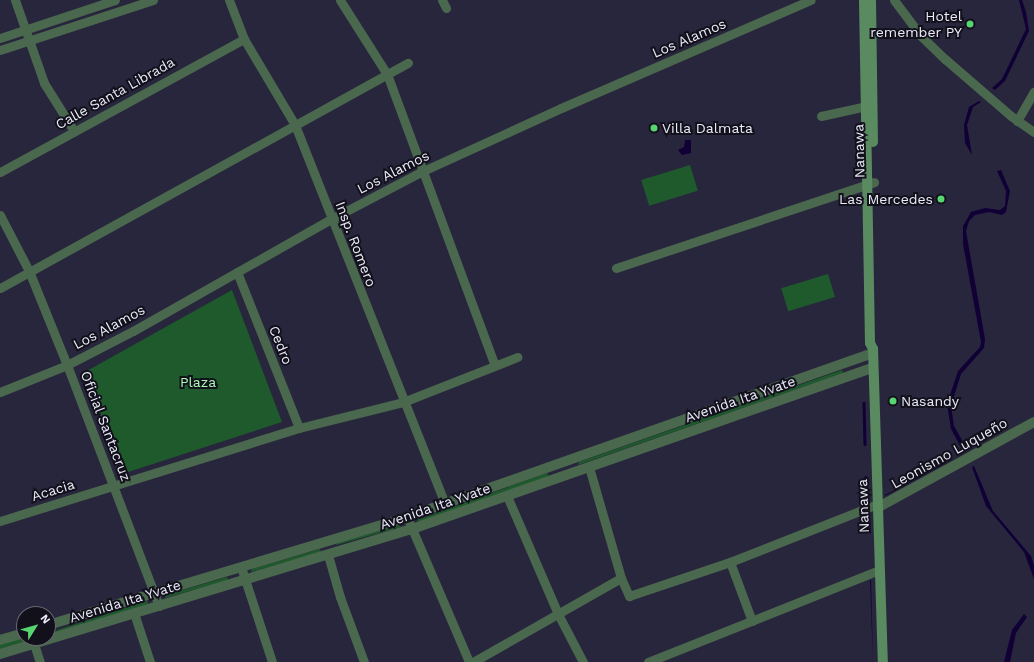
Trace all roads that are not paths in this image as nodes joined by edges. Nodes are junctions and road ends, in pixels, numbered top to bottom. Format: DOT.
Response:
graph roads {
  1 [pos="15,0"];
  2 [pos="115,0"];
  3 [pos="153,0"];
  4 [pos="229,0"];
  5 [pos="340,0"];
  6 [pos="811,0"];
  7 [pos="864,0"];
  8 [pos="871,0"];
  9 [pos="894,0"];
  10 [pos="124,5"];
  11 [pos="25,30"];
  12 [pos="0,38"];
  13 [pos="244,39"];
  14 [pos="28,40"];
  15 [pos="0,50"];
  16 [pos="408,62"];
  17 [pos="387,74"];
  18 [pos="1034,91"];
  19 [pos="866,106"];
  20 [pos="821,116"];
  21 [pos="1017,120"];
  22 [pos="294,125"];
  23 [pos="74,131"];
  24 [pos="1034,132"];
  25 [pos="423,171"];
  26 [pos="0,172"];
  27 [pos="870,182"];
  28 [pos="0,215"];
  29 [pos="331,219"];
  30 [pos="616,268"];
  31 [pos="29,271"];
  32 [pos="237,272"];
  33 [pos="0,288"];
  34 [pos="873,351"];
  35 [pos="516,357"];
  36 [pos="494,364"];
  37 [pos="67,365"];
  38 [pos="873,368"];
  39 [pos="0,392"];
  40 [pos="403,402"];
  41 [pos="715,409"];
  42 [pos="719,421"];
  43 [pos="1034,422"];
  44 [pos="299,428"];
  45 [pos="564,462"];
  46 [pos="589,468"];
  47 [pos="568,475"];
  48 [pos="114,486"];
  49 [pos="507,496"];
  50 [pos="445,503"];
  51 [pos="877,506"];
  52 [pos="407,517"];
  53 [pos="0,520"];
  54 [pos="412,529"];
  55 [pos="328,555"];
  56 [pos="730,562"];
  57 [pos="241,567"];
  58 [pos="880,570"];
  59 [pos="621,578"];
  60 [pos="245,580"];
  61 [pos="155,593"];
  62 [pos="159,606"];
  63 [pos="134,613"];
  64 [pos="558,614"];
  65 [pos="71,618"];
  66 [pos="752,621"];
  67 [pos="56,623"];
  68 [pos="75,631"];
  69 [pos="16,635"];
  70 [pos="56,637"];
  71 [pos="0,640"];
  72 [pos="27,646"];
  73 [pos="35,646"];
  74 [pos="0,654"];
  75 [pos="40,662"];
  76 [pos="150,662"];
  77 [pos="272,662"];
  78 [pos="364,662"];
  79 [pos="469,662"];
  80 [pos="474,662"];
  81 [pos="583,662"];
  82 [pos="648,662"];
  83 [pos="883,662"];
  1 -- 11 [label="street"];
  2 -- 11 [label="street"];
  3 -- 10 [label="street"];
  4 -- 13 [label="street, Insp. Romero"];
  5 -- 17 [label="street"];
  6 -- 25 [label="street, Los Alamos"];
  7 -- 19 [label="main road, Nanawa"];
  8 -- 27 [label="main road, Nanawa"];
  9 -- 21 [label="street"];
  10 -- 14 [label="street"];
  11 -- 12 [label="street"];
  11 -- 14 [label="street"];
  13 -- 22 [label="street, Insp. Romero"];
  13 -- 23 [label="street, Calle Santa Librada"];
  14 -- 15 [label="street"];
  14 -- 23 [label="street"];
  16 -- 17 [label="street"];
  17 -- 22 [label="street"];
  17 -- 25 [label="street"];
  18 -- 21 [label="street"];
  19 -- 20 [label="street"];
  19 -- 27 [label="main road, Nanawa"];
  21 -- 24 [label="street"];
  22 -- 29 [label="street, Insp. Romero"];
  22 -- 31 [label="street"];
  23 -- 26 [label="street, Calle Santa Librada"];
  25 -- 29 [label="street, Los Alamos"];
  25 -- 36 [label="street"];
  27 -- 30 [label="street"];
  27 -- 34 [label="main road, Nanawa"];
  28 -- 31 [label="street, Oficial Santacruz"];
  29 -- 32 [label="street, Los Alamos"];
  29 -- 40 [label="street, Insp. Romero"];
  31 -- 33 [label="street"];
  31 -- 37 [label="street, Oficial Santacruz"];
  32 -- 37 [label="street, Los Alamos"];
  32 -- 44 [label="street, Cedro"];
  34 -- 38 [label="main road, Nanawa"];
  34 -- 41 [label="street, Avenida Ita Yvate"];
  35 -- 36 [label="street, Acacia"];
  36 -- 40 [label="street, Acacia"];
  37 -- 39 [label="street, Los Alamos"];
  37 -- 48 [label="street, Oficial Santacruz"];
  38 -- 42 [label="street, Avenida Ita Yvate"];
  38 -- 51 [label="main road, Nanawa"];
  40 -- 44 [label="street, Acacia"];
  40 -- 50 [label="street, Insp. Romero"];
  41 -- 42 [label="street"];
  41 -- 45 [label="street, Avenida Ita Yvate"];
  42 -- 46 [label="street, Avenida Ita Yvate"];
  43 -- 51 [label="street, Leonismo Luqueño"];
  44 -- 48 [label="street, Acacia"];
  45 -- 47 [label="street"];
  45 -- 50 [label="street, Avenida Ita Yvate"];
  46 -- 47 [label="street, Avenida Ita Yvate"];
  46 -- 59 [label="street"];
  47 -- 49 [label="street, Avenida Ita Yvate"];
  48 -- 53 [label="street, Acacia"];
  48 -- 61 [label="street, Oficial Santacruz"];
  49 -- 54 [label="street, Avenida Ita Yvate"];
  49 -- 64 [label="street"];
  50 -- 52 [label="street, Avenida Ita Yvate"];
  51 -- 56 [label="street"];
  51 -- 58 [label="main road, Nanawa"];
  52 -- 54 [label="street"];
  52 -- 57 [label="street, Avenida Ita Yvate"];
  54 -- 55 [label="street, Avenida Ita Yvate"];
  54 -- 79 [label="street"];
  55 -- 60 [label="street, Avenida Ita Yvate"];
  55 -- 78 [label="street"];
  56 -- 59 [label="street"];
  56 -- 66 [label="street"];
  57 -- 60 [label="street"];
  57 -- 61 [label="street, Avenida Ita Yvate"];
  58 -- 66 [label="street"];
  58 -- 83 [label="main road, Nanawa"];
  59 -- 64 [label="street"];
  60 -- 62 [label="street, Avenida Ita Yvate"];
  60 -- 77 [label="street"];
  61 -- 62 [label="street, Oficial Santacruz"];
  61 -- 65 [label="street, Avenida Ita Yvate"];
  62 -- 63 [label="street, Avenida Ita Yvate"];
  63 -- 68 [label="street, Avenida Ita Yvate"];
  63 -- 76 [label="street"];
  64 -- 80 [label="street"];
  64 -- 81 [label="street"];
  65 -- 67 [label="street, Avenida Ita Yvate"];
  65 -- 68 [label="street"];
  66 -- 82 [label="street"];
  68 -- 70 [label="street, Avenida Ita Yvate"];
  69 -- 71 [label="street"];
  72 -- 74 [label="street, Avenida Ita Yvate"];
  73 -- 75 [label="street"];
}
